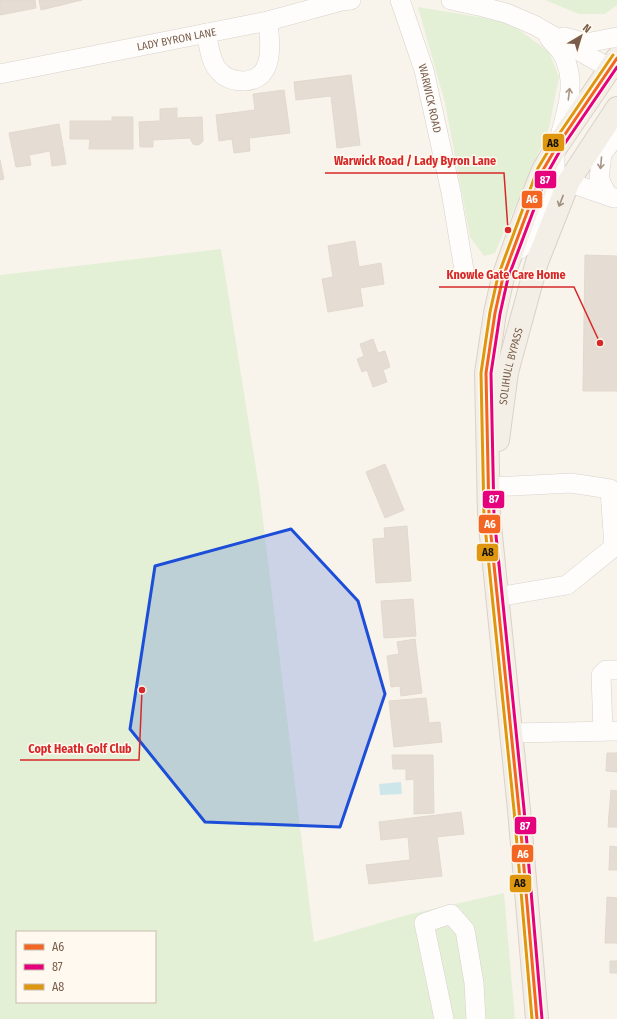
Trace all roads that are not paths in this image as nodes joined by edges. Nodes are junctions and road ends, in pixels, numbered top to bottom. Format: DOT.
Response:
graph roads {
  1 [pos="351,0"];
  2 [pos="400,0"];
  3 [pos="451,0"];
  4 [pos="268,20"];
  5 [pos="544,31"];
  6 [pos="206,33"];
  7 [pos="617,37"];
  8 [pos="614,65"];
  9 [pos="0,74"];
  10 [pos="617,108"];
  11 [pos="617,134"];
  12 [pos="556,149"];
  13 [pos="562,180"];
  14 [pos="613,197"];
  15 [pos="464,270"];
  16 [pos="503,277"];
  17 [pos="492,487"];
  18 [pos="489,516"];
  19 [pos="497,597"];
  20 [pos="617,670"];
  21 [pos="610,731"];
  22 [pos="511,733"];
  23 [pos="444,1019"];
  24 [pos="476,1019"];
  25 [pos="537,1019"];
  1 -- 4 [label="street, LADY BYRON LANE"];
  2 -- 15 [label="street, WARWICK ROAD"];
  3 -- 5 [label="street"];
  4 -- 6 [label="street, LADY BYRON LANE"];
  4 -- 6 [label="street"];
  5 -- 7 [label="street"];
  5 -- 8 [label="street"];
  12 -- 5 [label="street, one-way"];
  6 -- 9 [label="street, LADY BYRON LANE"];
  8 -- 12 [label="main road, SOLIHULL BYPASS"];
  10 -- 13 [label="main road, SOLIHULL BYPASS"];
  11 -- 14 [label="street, one-way"];
  12 -- 13 [label="street"];
  12 -- 16 [label="main road, SOLIHULL BYPASS"];
  13 -- 14 [label="street"];
  13 -- 16 [label="street"];
  13 -- 17 [label="main road, SOLIHULL BYPASS, one-way"];
  16 -- 18 [label="main road, SOLIHULL BYPASS"];
  17 -- 18 [label="main road, SOLIHULL BYPASS"];
  17 -- 19 [label="street"];
  18 -- 19 [label="main road"];
  19 -- 22 [label="main road"];
  20 -- 21 [label="street"];
  21 -- 22 [label="street"];
  22 -- 25 [label="main road"];
  23 -- 24 [label="street"];
}
